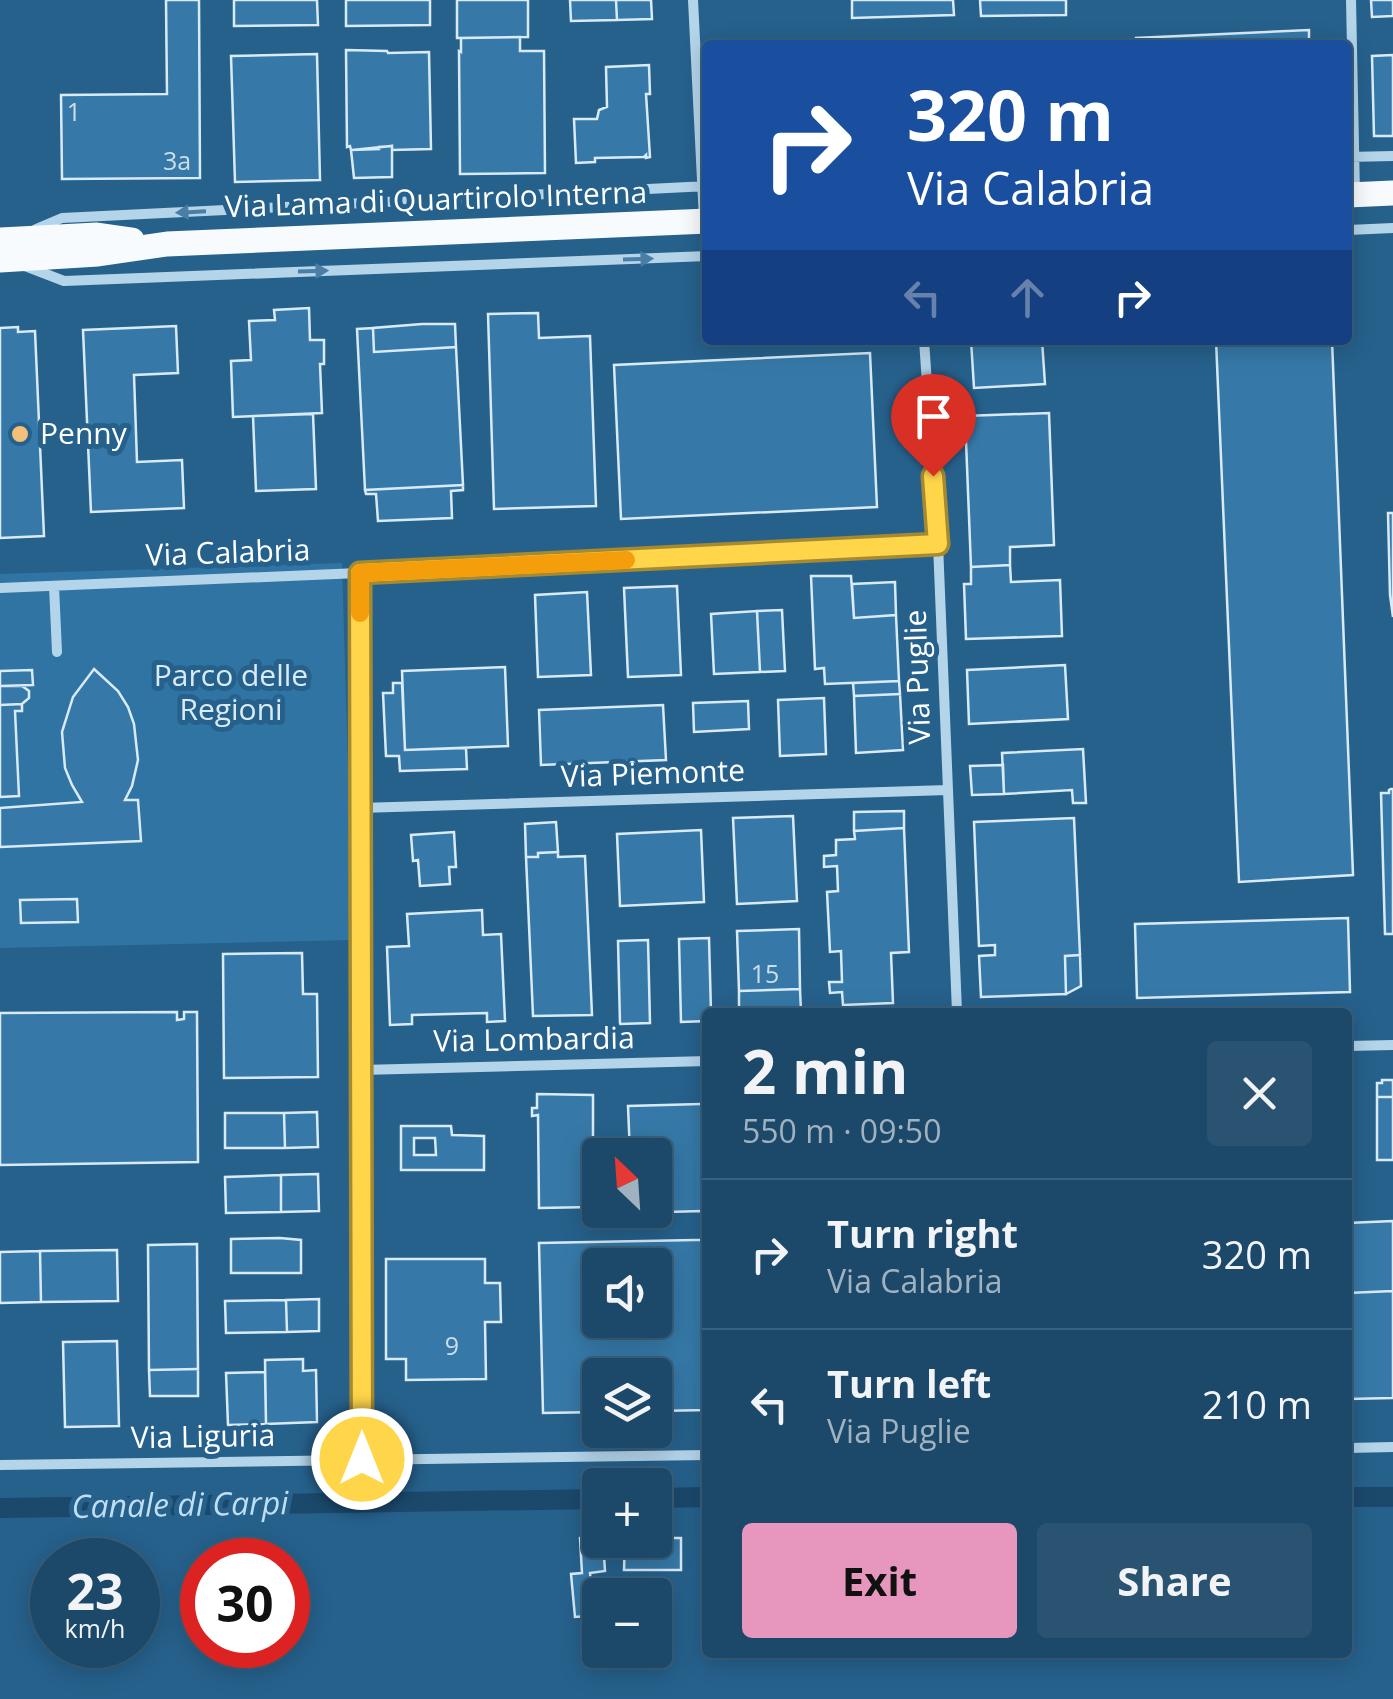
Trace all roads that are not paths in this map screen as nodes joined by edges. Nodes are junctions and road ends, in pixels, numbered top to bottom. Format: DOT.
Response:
graph roads {
  1 [pos="693,0"];
  2 [pos="1351,0"];
  3 [pos="1351,40"];
  4 [pos="702,140"];
  5 [pos="1393,156"];
  6 [pos="1352,157"];
  7 [pos="702,186"];
  8 [pos="1393,194"];
  9 [pos="1352,195"];
  10 [pos="702,221"];
  11 [pos="1393,228"];
  12 [pos="1352,230"];
  13 [pos="4,250"];
  14 [pos="702,256"];
  15 [pos="924,345"];
  16 [pos="938,544"];
  17 [pos="360,573"];
  18 [pos="54,586"];
  19 [pos="0,588"];
  20 [pos="58,652"];
  21 [pos="948,790"];
  22 [pos="360,808"];
  23 [pos="957,1008"];
  24 [pos="1393,1045"];
  25 [pos="1352,1046"];
  26 [pos="702,1061"];
  27 [pos="361,1070"];
  28 [pos="1393,1447"];
  29 [pos="1352,1448"];
  30 [pos="702,1455"];
  31 [pos="362,1459"];
  32 [pos="0,1464"];
  1 -- 4 [label="street"];
  2 -- 3 [label="street"];
  5 -- 6 [label="street"];
  7 -- 13 [label="street, one-way"];
  8 -- 9 [label="main road"];
  10 -- 13 [label="main road, Via Lama di Quartirolo Interna"];
  11 -- 12 [label="street"];
  13 -- 14 [label="street, one-way"];
  15 -- 16 [label="street, Via Puglie"];
  16 -- 17 [label="street, Via Calabria"];
  16 -- 21 [label="street, Via Puglie"];
  17 -- 18 [label="street, Via Calabria"];
  17 -- 22 [label="street"];
  18 -- 19 [label="street, Via Calabria"];
  18 -- 20 [label="street"];
  21 -- 22 [label="street, Via Piemonte"];
  21 -- 23 [label="street, Via Puglie"];
  22 -- 27 [label="street"];
  24 -- 25 [label="street"];
  26 -- 27 [label="street, Via Lombardia"];
  27 -- 31 [label="street"];
  28 -- 29 [label="street"];
  30 -- 31 [label="street, Via Liguria"];
  31 -- 32 [label="street, Via Liguria"];
}
